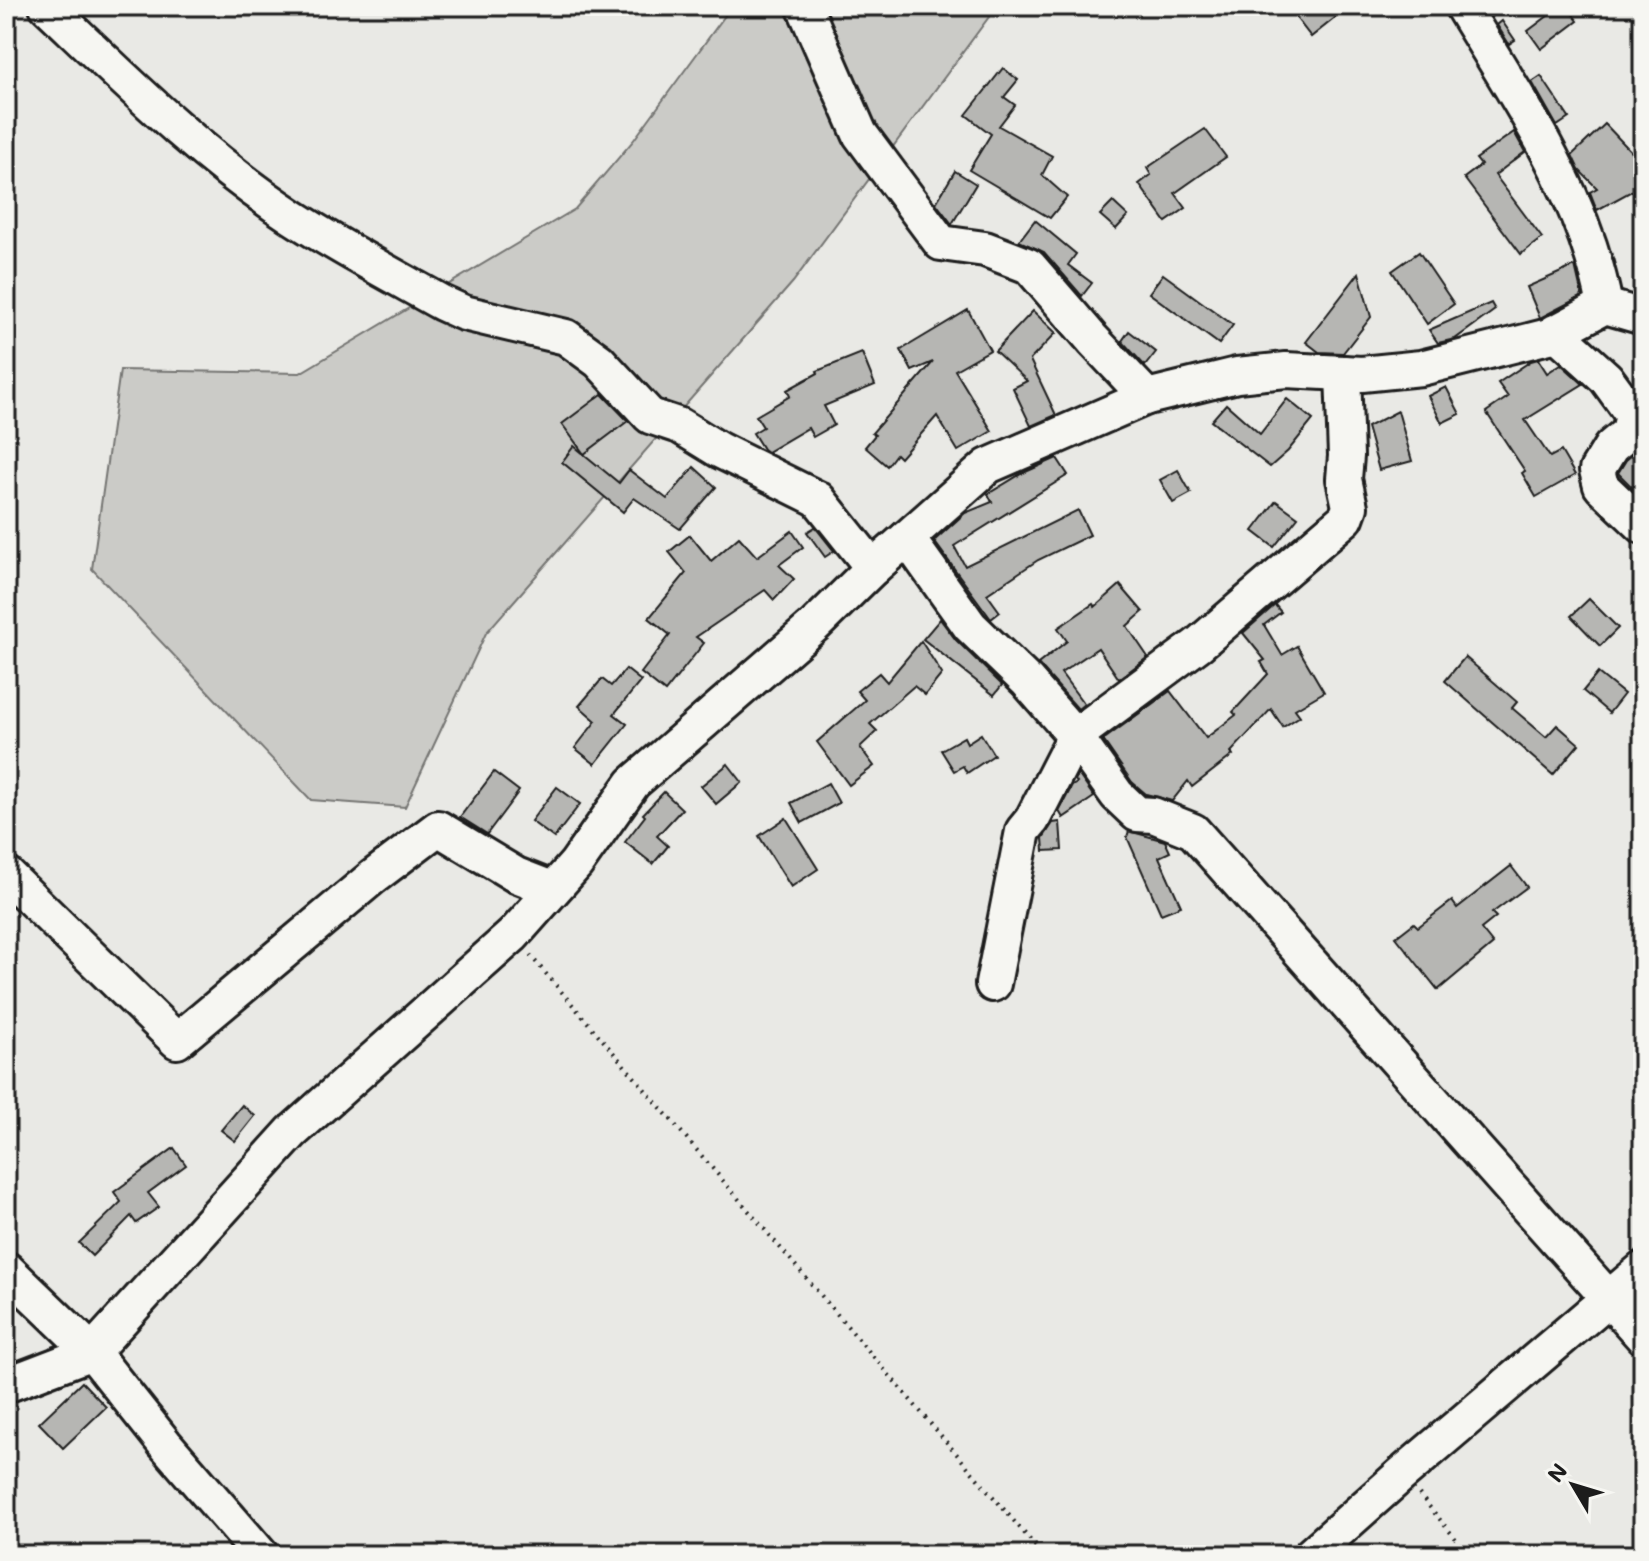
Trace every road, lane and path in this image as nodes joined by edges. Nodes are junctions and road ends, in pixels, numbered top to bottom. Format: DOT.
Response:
graph roads {
  1 [pos="47,6"];
  2 [pos="804,6"];
  3 [pos="1462,6"];
  4 [pos="1605,306"];
  5 [pos="1643,317"];
  6 [pos="1555,332"];
  7 [pos="1343,373"];
  8 [pos="1147,397"];
  9 [pos="1643,526"];
  10 [pos="907,538"];
  11 [pos="873,568"];
  12 [pos="1075,736"];
  13 [pos="6,874"];
  14 [pos="552,889"];
  15 [pos="513,935"];
  16 [pos="993,984"];
  17 [pos="6,1269"];
  18 [pos="1643,1269"];
  19 [pos="1609,1299"];
  20 [pos="1643,1337"];
  21 [pos="92,1352"];
  22 [pos="6,1385"];
  23 [pos="1402,1474"];
  24 [pos="261,1555"];
  25 [pos="1043,1555"];
  26 [pos="1311,1555"];
  27 [pos="1469,1555"];
  1 -- 11 [label="street"];
  2 -- 8 [label="street"];
  3 -- 4 [label="street"];
  4 -- 5 [label="street"];
  4 -- 6 [label="street"];
  6 -- 7 [label="street"];
  6 -- 9 [label="street"];
  7 -- 8 [label="street"];
  7 -- 12 [label="street"];
  8 -- 10 [label="street"];
  10 -- 11 [label="street"];
  10 -- 12 [label="street"];
  11 -- 14 [label="street"];
  12 -- 16 [label="street"];
  12 -- 19 [label="street"];
  13 -- 14 [label="street"];
  14 -- 15 [label="street"];
  15 -- 21 [label="street"];
  15 -- 25 [label="path"];
  17 -- 21 [label="street"];
  18 -- 19 [label="street"];
  19 -- 20 [label="street"];
  19 -- 23 [label="street"];
  21 -- 22 [label="street"];
  21 -- 24 [label="street"];
  23 -- 26 [label="street"];
  23 -- 27 [label="path"];
}
